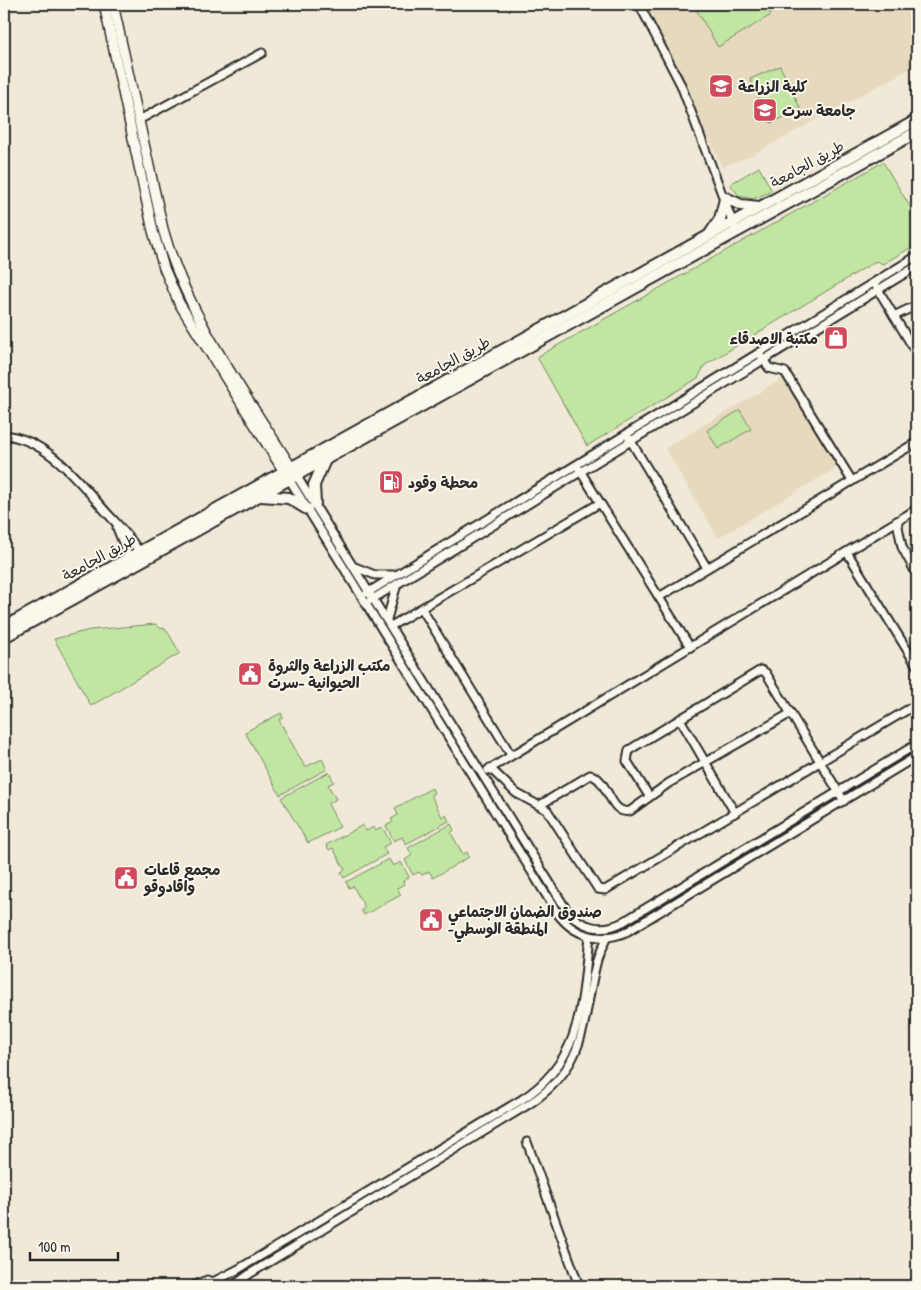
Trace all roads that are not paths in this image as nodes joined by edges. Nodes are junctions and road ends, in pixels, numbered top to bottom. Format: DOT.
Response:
graph roads {
  1 [pos="104,4"];
  2 [pos="113,4"];
  3 [pos="639,4"];
  4 [pos="262,53"];
  5 [pos="139,120"];
  6 [pos="917,120"];
  7 [pos="917,132"];
  8 [pos="725,196"];
  9 [pos="760,207"];
  10 [pos="737,226"];
  11 [pos="708,236"];
  12 [pos="917,256"];
  13 [pos="917,266"];
  14 [pos="874,283"];
  15 [pos="879,290"];
  16 [pos="917,305"];
  17 [pos="894,316"];
  18 [pos="543,333"];
  19 [pos="759,353"];
  20 [pos="917,354"];
  21 [pos="764,360"];
  22 [pos="381,422"];
  23 [pos="626,434"];
  24 [pos="4,436"];
  25 [pos="630,442"];
  26 [pos="917,442"];
  27 [pos="326,459"];
  28 [pos="577,465"];
  29 [pos="581,472"];
  30 [pos="290,473"];
  31 [pos="852,481"];
  32 [pos="257,497"];
  33 [pos="600,503"];
  34 [pos="311,507"];
  35 [pos="917,509"];
  36 [pos="114,521"];
  37 [pos="898,521"];
  38 [pos="848,552"];
  39 [pos="142,556"];
  40 [pos="131,562"];
  41 [pos="354,567"];
  42 [pos="707,568"];
  43 [pos="396,575"];
  44 [pos="917,575"];
  45 [pos="397,584"];
  46 [pos="370,591"];
  47 [pos="362,596"];
  48 [pos="374,598"];
  49 [pos="659,598"];
  50 [pos="367,603"];
  51 [pos="422,609"];
  52 [pos="389,622"];
  53 [pos="4,627"];
  54 [pos="4,637"];
  55 [pos="690,647"];
  56 [pos="917,666"];
  57 [pos="917,704"];
  58 [pos="791,713"];
  59 [pos="680,719"];
  60 [pos="917,744"];
  61 [pos="511,755"];
  62 [pos="917,756"];
  63 [pos="820,762"];
  64 [pos="706,763"];
  65 [pos="490,768"];
  66 [pos="482,773"];
  67 [pos="474,778"];
  68 [pos="839,792"];
  69 [pos="649,796"];
  70 [pos="844,801"];
  71 [pos="540,805"];
  72 [pos="735,813"];
  73 [pos="578,921"];
  74 [pos="606,928"];
  75 [pos="572,929"];
  76 [pos="589,936"];
  77 [pos="607,938"];
  78 [pos="527,1142"];
  79 [pos="213,1282"];
  80 [pos="193,1286"];
  81 [pos="220,1286"];
  82 [pos="233,1286"];
  83 [pos="579,1286"];
  1 -- 30 [label="main road"];
  2 -- 5 [label="main road"];
  3 -- 8 [label="street"];
  4 -- 5 [label="street"];
  5 -- 30 [label="main road"];
  6 -- 9 [label="highway, طريق الجامعة"];
  7 -- 10 [label="highway, طريق الجامعة"];
  8 -- 9 [label="highway"];
  8 -- 10 [label="street"];
  8 -- 11 [label="highway"];
  9 -- 10 [label="highway, طريق الجامعة"];
  10 -- 11 [label="highway, طريق الجامعة"];
  10 -- 18 [label="highway, طريق الجامعة"];
  11 -- 18 [label="highway, طريق الجامعة"];
  12 -- 14 [label="street"];
  13 -- 15 [label="street"];
  14 -- 15 [label="street"];
  14 -- 19 [label="street"];
  15 -- 17 [label="street"];
  15 -- 21 [label="street"];
  16 -- 17 [label="street"];
  17 -- 20 [label="street"];
  18 -- 22 [label="highway, طريق الجامعة"];
  19 -- 21 [label="street"];
  19 -- 23 [label="street"];
  21 -- 25 [label="street"];
  21 -- 31 [label="street"];
  22 -- 27 [label="highway, طريق الجامعة"];
  22 -- 30 [label="highway, طريق الجامعة"];
  23 -- 25 [label="street"];
  23 -- 28 [label="street"];
  24 -- 36 [label="street"];
  25 -- 29 [label="street"];
  25 -- 42 [label="street"];
  26 -- 31 [label="street"];
  27 -- 30 [label="highway, طريق الجامعة"];
  27 -- 34 [label="highway"];
  28 -- 29 [label="street"];
  28 -- 43 [label="street"];
  29 -- 33 [label="street"];
  29 -- 45 [label="street"];
  30 -- 32 [label="highway, طريق الجامعة"];
  30 -- 34 [label="street"];
  30 -- 39 [label="highway, طريق الجامعة"];
  31 -- 42 [label="street"];
  32 -- 34 [label="highway"];
  32 -- 39 [label="highway, طريق الجامعة"];
  33 -- 49 [label="street"];
  33 -- 51 [label="street"];
  34 -- 41 [label="street"];
  34 -- 47 [label="street"];
  35 -- 37 [label="street"];
  36 -- 39 [label="street"];
  36 -- 40 [label="street"];
  37 -- 38 [label="street"];
  37 -- 44 [label="street"];
  38 -- 55 [label="street"];
  38 -- 56 [label="street"];
  39 -- 40 [label="highway, طريق الجامعة"];
  40 -- 53 [label="highway, طريق الجامعة"];
  40 -- 54 [label="highway, طريق الجامعة"];
  41 -- 43 [label="street"];
  41 -- 46 [label="street"];
  42 -- 49 [label="street"];
  43 -- 46 [label="street"];
  45 -- 48 [label="street"];
  45 -- 52 [label="street"];
  46 -- 47 [label="street"];
  46 -- 48 [label="street"];
  47 -- 50 [label="street"];
  48 -- 50 [label="street"];
  48 -- 52 [label="street"];
  49 -- 55 [label="street"];
  50 -- 67 [label="street"];
  51 -- 52 [label="street"];
  51 -- 61 [label="street"];
  52 -- 66 [label="street"];
  55 -- 61 [label="street"];
  57 -- 63 [label="street"];
  58 -- 59 [label="street"];
  58 -- 63 [label="street"];
  58 -- 64 [label="street"];
  59 -- 64 [label="street"];
  59 -- 69 [label="street"];
  60 -- 68 [label="street"];
  61 -- 65 [label="street"];
  62 -- 70 [label="street"];
  63 -- 68 [label="street"];
  63 -- 72 [label="street"];
  64 -- 69 [label="street"];
  64 -- 72 [label="street"];
  65 -- 66 [label="street"];
  65 -- 71 [label="street"];
  66 -- 67 [label="street"];
  66 -- 73 [label="street"];
  67 -- 75 [label="street"];
  68 -- 70 [label="street"];
  68 -- 74 [label="street"];
  69 -- 71 [label="street"];
  70 -- 77 [label="street"];
  71 -- 72 [label="street"];
  73 -- 74 [label="street"];
  73 -- 75 [label="street"];
  74 -- 77 [label="street"];
  75 -- 76 [label="street"];
  76 -- 77 [label="street"];
  76 -- 79 [label="street"];
  77 -- 82 [label="street"];
  78 -- 83 [label="street"];
  79 -- 80 [label="street"];
  79 -- 81 [label="street"];
}
